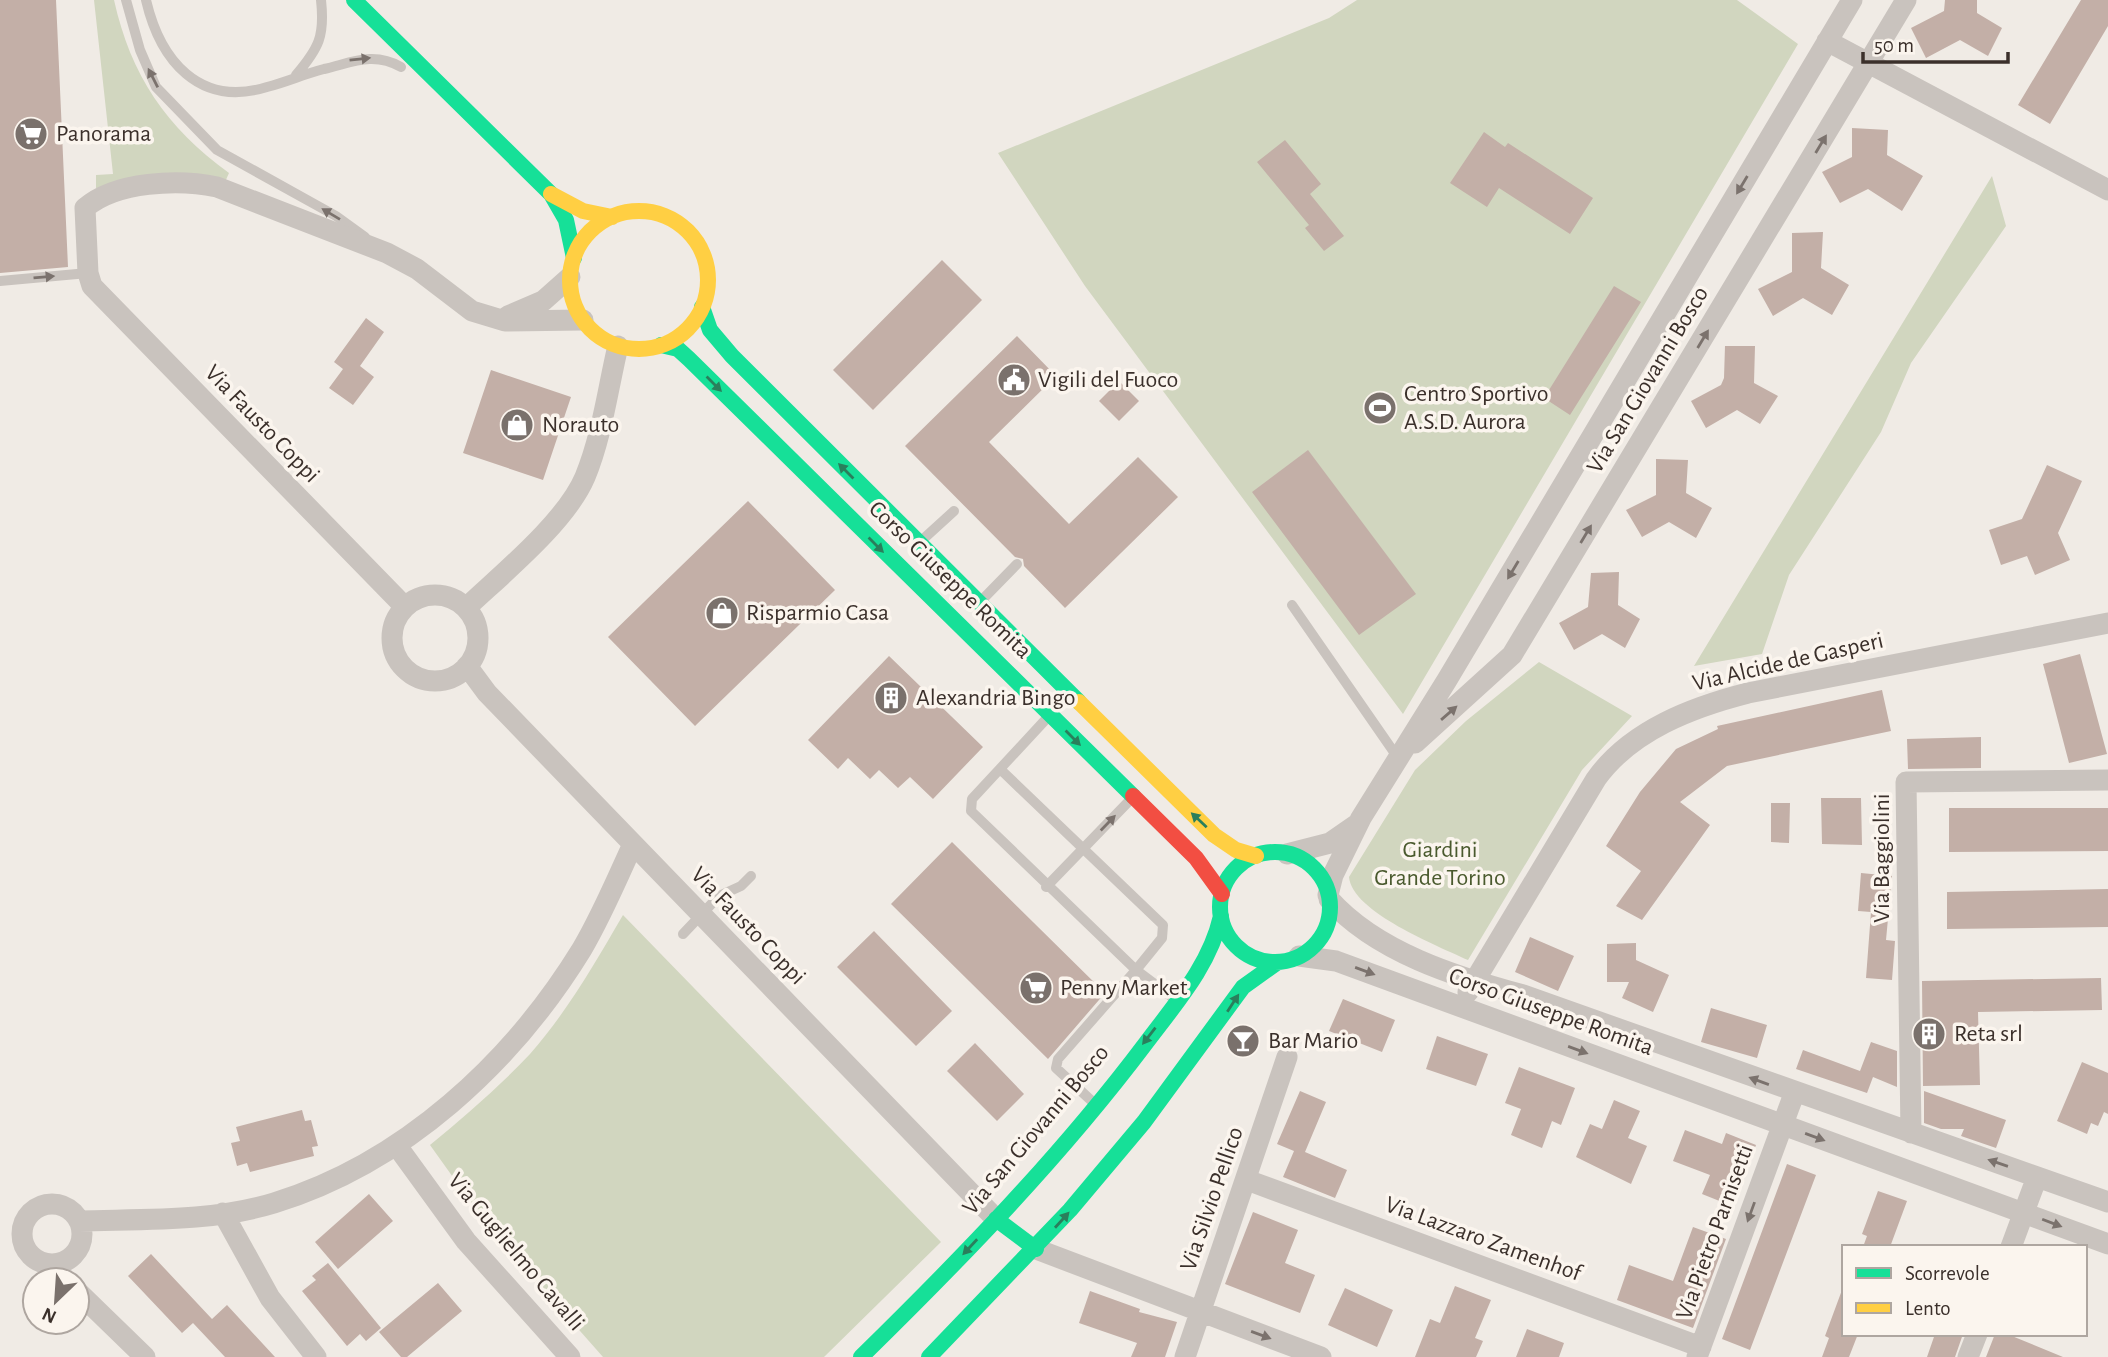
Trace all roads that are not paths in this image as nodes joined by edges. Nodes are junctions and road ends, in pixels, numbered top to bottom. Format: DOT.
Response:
graph roads {
  1 [pos="126,0"];
  2 [pos="145,0"];
  3 [pos="321,0"];
  4 [pos="355,0"];
  5 [pos="1852,0"];
  6 [pos="1906,0"];
  7 [pos="1827,41"];
  8 [pos="1868,65"];
  9 [pos="294,77"];
  10 [pos="519,164"];
  11 [pos="2108,190"];
  12 [pos="551,194"];
  13 [pos="612,217"];
  14 [pos="387,253"];
  15 [pos="572,267"];
  16 [pos="88,273"];
  17 [pos="0,281"];
  18 [pos="702,307"];
  19 [pos="495,318"];
  20 [pos="583,320"];
  21 [pos="661,345"];
  22 [pos="618,346"];
  23 [pos="954,511"];
  24 [pos="908,554"];
  25 [pos="1017,564"];
  26 [pos="978,604"];
  27 [pos="1292,605"];
  28 [pos="405,607"];
  29 [pos="466,608"];
  30 [pos="2108,625"];
  31 [pos="467,666"];
  32 [pos="1050,715"];
  33 [pos="1398,758"];
  34 [pos="1000,769"];
  35 [pos="2108,779"];
  36 [pos="1133,797"];
  37 [pos="1362,818"];
  38 [pos="633,844"];
  39 [pos="1082,849"];
  40 [pos="1287,855"];
  41 [pos="1256,856"];
  42 [pos="751,876"];
  43 [pos="1046,887"];
  44 [pos="1222,894"];
  45 [pos="1328,897"];
  46 [pos="701,916"];
  47 [pos="1221,916"];
  48 [pos="683,934"];
  49 [pos="1299,956"];
  50 [pos="1278,962"];
  51 [pos="1136,970"];
  52 [pos="1474,981"];
  53 [pos="1176,1001"];
  54 [pos="1460,1006"];
  55 [pos="1287,1057"];
  56 [pos="1794,1094"];
  57 [pos="1095,1104"];
  58 [pos="1783,1125"];
  59 [pos="1911,1133"];
  60 [pos="397,1146"];
  61 [pos="2037,1177"];
  62 [pos="1247,1180"];
  63 [pos="2108,1202"];
  64 [pos="223,1213"];
  65 [pos="2024,1213"];
  66 [pos="996,1219"];
  67 [pos="79,1221"];
  68 [pos="2108,1244"];
  69 [pos="2012,1245"];
  70 [pos="78,1249"];
  71 [pos="1036,1249"];
  72 [pos="37,1259"];
  73 [pos="46,1266"];
  74 [pos="77,1266"];
  75 [pos="91,1305"];
  76 [pos="1201,1313"];
  77 [pos="1976,1336"];
  78 [pos="1699,1352"];
  79 [pos="145,1357"];
  80 [pos="316,1357"];
  81 [pos="570,1357"];
  82 [pos="861,1357"];
  83 [pos="929,1357"];
  84 [pos="1185,1357"];
  85 [pos="1321,1357"];
  86 [pos="1968,1357"];
  14 -- 1 [label="lane, one-way"];
  2 -- 9 [label="lane"];
  3 -- 9 [label="lane"];
  4 -- 10 [label="main road"];
  5 -- 7 [label="street, Via San Giovanni Bosco"];
  6 -- 8 [label="street, Via San Giovanni Bosco"];
  7 -- 8 [label="street"];
  7 -- 33 [label="street, Via San Giovanni Bosco, one-way"];
  8 -- 11 [label="street"];
  33 -- 8 [label="street, Via San Giovanni Bosco, one-way"];
  9 -- 10 [label="lane, one-way"];
  10 -- 12 [label="main road"];
  12 -- 13 [label="main road"];
  12 -- 15 [label="main road"];
  13 -- 15 [label="main road"];
  13 -- 18 [label="main road"];
  14 -- 16 [label="street"];
  14 -- 19 [label="street"];
  15 -- 19 [label="street"];
  15 -- 20 [label="main road"];
  17 -- 16 [label="lane, one-way"];
  16 -- 28 [label="street, Via Fausto Coppi"];
  18 -- 21 [label="main road"];
  24 -- 18 [label="main road, Corso Giuseppe Romita, one-way"];
  19 -- 20 [label="street"];
  20 -- 22 [label="main road"];
  21 -- 22 [label="main road"];
  21 -- 24 [label="main road, Corso Giuseppe Romita, one-way"];
  22 -- 29 [label="street"];
  23 -- 24 [label="lane"];
  24 -- 26 [label="main road, Corso Giuseppe Romita"];
  24 -- 32 [label="main road, Corso Giuseppe Romita"];
  25 -- 26 [label="lane"];
  41 -- 26 [label="main road, Corso Giuseppe Romita, one-way"];
  27 -- 33 [label="lane"];
  28 -- 29 [label="street"];
  28 -- 31 [label="street"];
  29 -- 31 [label="street"];
  30 -- 52 [label="street, Via Alcide de Gasperi"];
  31 -- 38 [label="street, Via Fausto Coppi"];
  32 -- 34 [label="lane"];
  32 -- 36 [label="main road, Corso Giuseppe Romita, one-way"];
  33 -- 37 [label="street, Via San Giovanni Bosco"];
  34 -- 39 [label="lane"];
  34 -- 43 [label="lane"];
  35 -- 59 [label="street, Via Baggiolini"];
  39 -- 36 [label="lane, one-way"];
  36 -- 44 [label="main road, Corso Giuseppe Romita"];
  37 -- 40 [label="street"];
  37 -- 45 [label="street"];
  38 -- 46 [label="street, Via Fausto Coppi"];
  38 -- 60 [label="street"];
  39 -- 43 [label="lane"];
  39 -- 51 [label="lane"];
  40 -- 41 [label="main road"];
  40 -- 45 [label="main road"];
  41 -- 44 [label="main road"];
  42 -- 46 [label="lane"];
  43 -- 51 [label="lane"];
  44 -- 47 [label="main road"];
  45 -- 49 [label="main road"];
  45 -- 52 [label="street, Corso Giuseppe Romita"];
  46 -- 48 [label="lane"];
  46 -- 66 [label="street, Via Fausto Coppi"];
  47 -- 50 [label="main road"];
  47 -- 53 [label="main road, Via San Giovanni Bosco"];
  49 -- 50 [label="main road"];
  49 -- 54 [label="street, Corso Giuseppe Romita, one-way"];
  71 -- 50 [label="main road, one-way"];
  51 -- 53 [label="lane"];
  51 -- 57 [label="lane"];
  52 -- 54 [label="street, Via Alcide de Gasperi"];
  56 -- 52 [label="street, Corso Giuseppe Romita, one-way"];
  53 -- 57 [label="main road, Via San Giovanni Bosco, one-way"];
  54 -- 58 [label="street, Corso Giuseppe Romita, one-way"];
  55 -- 62 [label="street, Via Silvio Pellico"];
  56 -- 58 [label="street"];
  56 -- 59 [label="street, Corso Giuseppe Romita"];
  57 -- 66 [label="main road, Via San Giovanni Bosco"];
  58 -- 65 [label="street, Corso Giuseppe Romita, one-way"];
  58 -- 78 [label="street, Via Pietro Parnisetti, one-way"];
  61 -- 59 [label="street, Corso Giuseppe Romita, one-way"];
  60 -- 64 [label="street"];
  60 -- 81 [label="street, Via Guglielmo Cavalli"];
  61 -- 63 [label="street, Corso Giuseppe Romita"];
  61 -- 65 [label="street"];
  62 -- 76 [label="street, Via Silvio Pellico"];
  62 -- 78 [label="street, Via Lazzaro Zamenhof"];
  64 -- 67 [label="street"];
  64 -- 80 [label="street"];
  65 -- 68 [label="street, Corso Giuseppe Romita, one-way"];
  65 -- 69 [label="street"];
  66 -- 71 [label="main road"];
  66 -- 82 [label="main road, Via San Giovanni Bosco, one-way"];
  67 -- 70 [label="street"];
  67 -- 72 [label="street"];
  70 -- 72 [label="street"];
  70 -- 74 [label="street"];
  71 -- 76 [label="street"];
  71 -- 83 [label="main road"];
  72 -- 73 [label="street"];
  75 -- 79 [label="street"];
  76 -- 84 [label="street, Via Silvio Pellico"];
  76 -- 85 [label="street, one-way"];
  77 -- 86 [label="street"];
}
